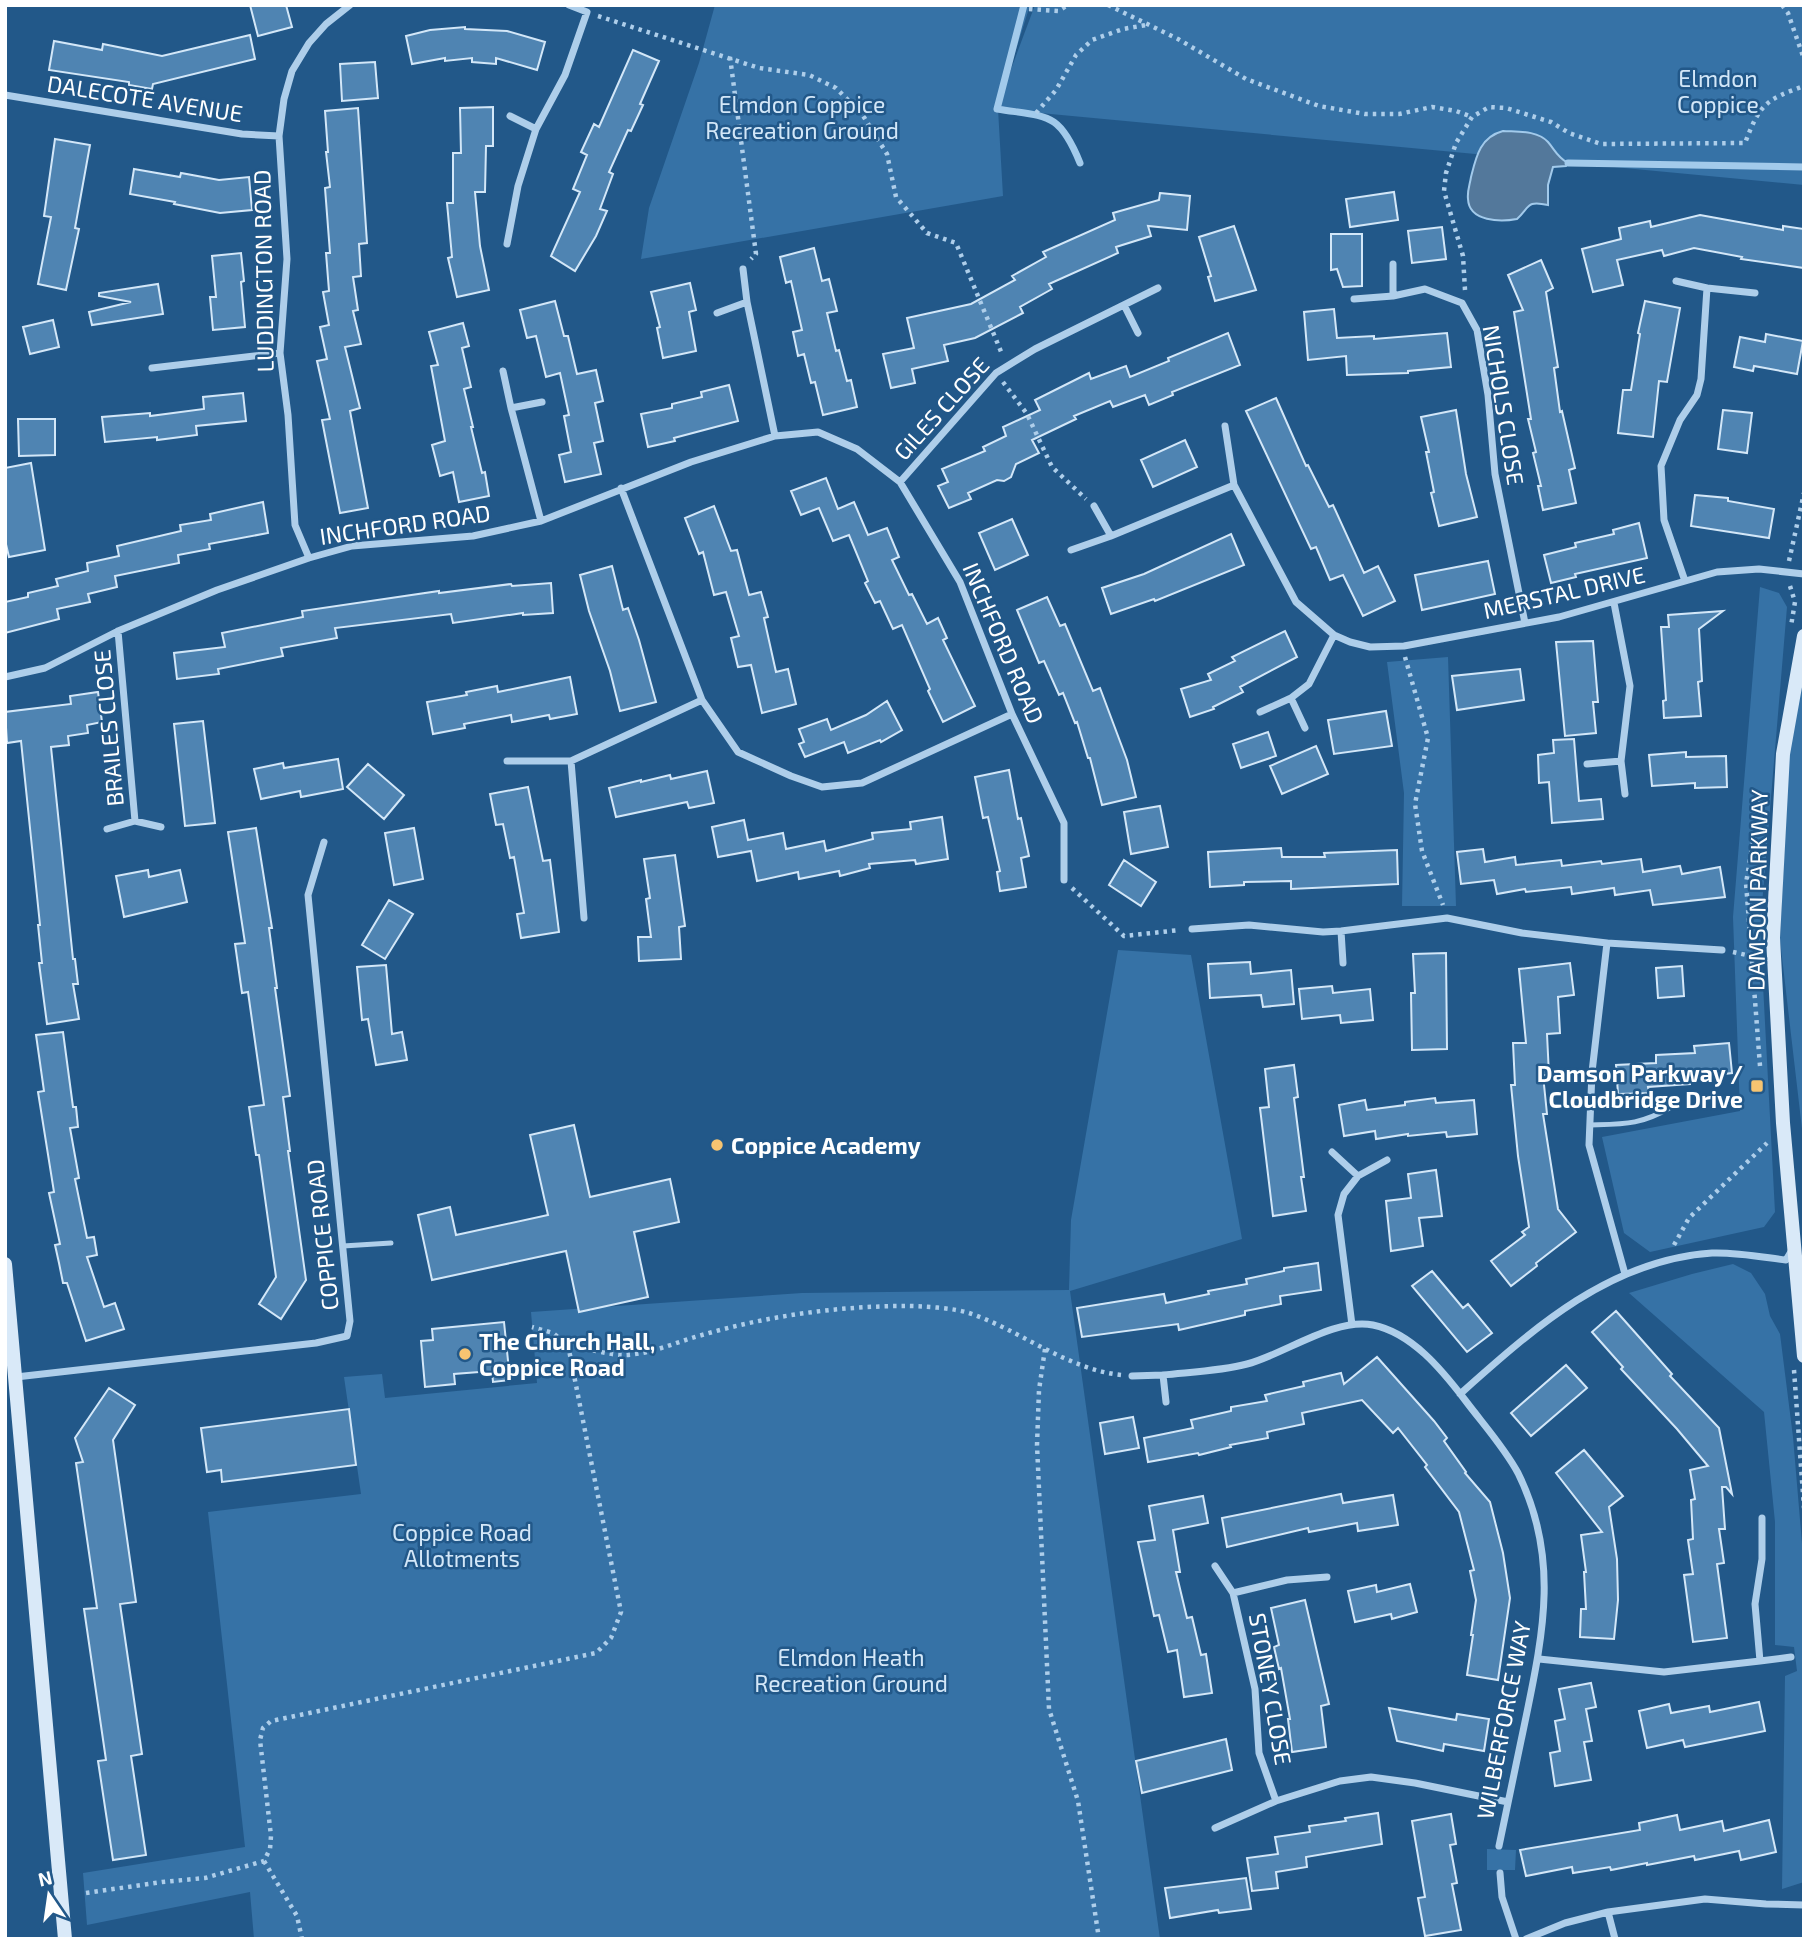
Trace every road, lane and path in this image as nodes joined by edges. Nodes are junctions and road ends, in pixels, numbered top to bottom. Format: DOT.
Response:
graph roads {
  1 [pos="350,5"];
  2 [pos="569,5"];
  3 [pos="1068,5"];
  4 [pos="1108,5"];
  5 [pos="1782,5"];
  6 [pos="588,9"];
  7 [pos="1029,9"];
  8 [pos="1146,25"];
  9 [pos="730,57"];
  10 [pos="1804,59"];
  11 [pos="1804,86"];
  12 [pos="5,95"];
  13 [pos="1036,113"];
  14 [pos="510,116"];
  15 [pos="1472,117"];
  16 [pos="536,130"];
  17 [pos="279,136"];
  18 [pos="507,244"];
  19 [pos="1393,264"];
  20 [pos="743,269"];
  21 [pos="1676,281"];
  22 [pos="1158,288"];
  23 [pos="1707,288"];
  24 [pos="1755,293"];
  25 [pos="1393,296"];
  26 [pos="1354,299"];
  27 [pos="747,302"];
  28 [pos="1462,303"];
  29 [pos="1124,305"];
  30 [pos="717,313"];
  31 [pos="1138,333"];
  32 [pos="281,353"];
  33 [pos="1007,365"];
  34 [pos="152,368"];
  35 [pos="503,371"];
  36 [pos="996,373"];
  37 [pos="542,402"];
  38 [pos="511,408"];
  39 [pos="1225,426"];
  40 [pos="775,436"];
  41 [pos="900,482"];
  42 [pos="1234,485"];
  43 [pos="621,488"];
  44 [pos="1094,506"];
  45 [pos="541,521"];
  46 [pos="1111,536"];
  47 [pos="1071,550"];
  48 [pos="309,558"];
  49 [pos="1804,574"];
  50 [pos="1685,581"];
  51 [pos="1614,603"];
  52 [pos="1525,623"];
  53 [pos="118,631"];
  54 [pos="1334,635"];
  55 [pos="1804,636"];
  56 [pos="1404,646"];
  57 [pos="5,677"];
  58 [pos="1291,698"];
  59 [pos="702,700"];
  60 [pos="1260,712"];
  61 [pos="1012,714"];
  62 [pos="1305,728"];
  63 [pos="507,761"];
  64 [pos="571,761"];
  65 [pos="1621,761"];
  66 [pos="1587,764"];
  67 [pos="1625,794"];
  68 [pos="135,821"];
  69 [pos="161,827"];
  70 [pos="107,829"];
  71 [pos="324,842"];
  72 [pos="1063,880"];
  73 [pos="1447,918"];
  74 [pos="583,919"];
  75 [pos="1192,929"];
  76 [pos="1341,931"];
  77 [pos="1607,943"];
  78 [pos="1721,950"];
  79 [pos="1343,963"];
  80 [pos="1671,1107"];
  81 [pos="1783,1124"];
  82 [pos="1590,1125"];
  83 [pos="1332,1152"];
  84 [pos="1387,1160"];
  85 [pos="1358,1176"];
  86 [pos="391,1243"];
  87 [pos="342,1246"];
  88 [pos="1794,1246"];
  89 [pos="1665,1261"];
  90 [pos="5,1264"];
  91 [pos="1625,1274"];
  92 [pos="8,1318"];
  93 [pos="1352,1325"];
  94 [pos="533,1327"];
  95 [pos="568,1345"];
  96 [pos="1045,1349"];
  97 [pos="1804,1356"];
  98 [pos="1163,1375"];
  99 [pos="1132,1376"];
  100 [pos="16,1377"];
  101 [pos="1460,1394"];
  102 [pos="1166,1402"];
  103 [pos="1762,1518"];
  104 [pos="1215,1566"];
  105 [pos="1326,1577"];
  106 [pos="1233,1593"];
  107 [pos="1791,1657"];
  108 [pos="1539,1659"];
  109 [pos="1760,1661"];
  110 [pos="1276,1801"];
  111 [pos="1508,1802"];
  112 [pos="1214,1828"];
  113 [pos="1499,1846"];
  114 [pos="264,1861"];
  115 [pos="1500,1872"];
  116 [pos="86,1893"];
  117 [pos="1804,1905"];
  118 [pos="1608,1912"];
  119 [pos="65,1939"];
  120 [pos="302,1939"];
  121 [pos="1099,1939"];
  122 [pos="1516,1939"];
  123 [pos="1526,1939"];
  124 [pos="1615,1939"];
  1 -- 17 [label="street, LUDDINGTON ROAD"];
  2 -- 6 [label="street"];
  3 -- 7 [label="path"];
  4 -- 8 [label="path"];
  5 -- 10 [label="path"];
  6 -- 9 [label="path"];
  6 -- 16 [label="street"];
  8 -- 13 [label="path"];
  8 -- 15 [label="path"];
  9 -- 20 [label="path"];
  9 -- 33 [label="path"];
  11 -- 15 [label="path"];
  12 -- 17 [label="street, DALECOTE AVENUE"];
  14 -- 16 [label="street"];
  15 -- 28 [label="path"];
  16 -- 18 [label="street"];
  17 -- 32 [label="street, LUDDINGTON ROAD"];
  19 -- 25 [label="street"];
  20 -- 27 [label="street"];
  21 -- 23 [label="street"];
  22 -- 29 [label="street, GILES CLOSE"];
  23 -- 24 [label="street"];
  23 -- 50 [label="street"];
  25 -- 26 [label="street, NICHOLS CLOSE"];
  25 -- 28 [label="street, NICHOLS CLOSE"];
  27 -- 30 [label="street"];
  27 -- 40 [label="street"];
  28 -- 52 [label="street, NICHOLS CLOSE"];
  29 -- 31 [label="street"];
  29 -- 33 [label="street, GILES CLOSE"];
  32 -- 34 [label="street"];
  32 -- 48 [label="street, LUDDINGTON ROAD"];
  33 -- 36 [label="street, GILES CLOSE"];
  35 -- 38 [label="street"];
  36 -- 41 [label="street, GILES CLOSE"];
  36 -- 44 [label="path"];
  37 -- 38 [label="street"];
  38 -- 45 [label="street"];
  39 -- 42 [label="street, MERSTAL DRIVE"];
  40 -- 41 [label="street, INCHFORD ROAD"];
  40 -- 43 [label="street, INCHFORD ROAD"];
  41 -- 61 [label="street, INCHFORD ROAD"];
  42 -- 46 [label="street"];
  42 -- 54 [label="street, MERSTAL DRIVE"];
  43 -- 45 [label="street, INCHFORD ROAD"];
  43 -- 59 [label="street"];
  44 -- 46 [label="street"];
  45 -- 48 [label="street, INCHFORD ROAD"];
  46 -- 47 [label="street"];
  48 -- 53 [label="street, INCHFORD ROAD"];
  49 -- 50 [label="street, MERSTAL DRIVE"];
  50 -- 51 [label="street, MERSTAL DRIVE"];
  51 -- 52 [label="street, MERSTAL DRIVE"];
  51 -- 65 [label="street"];
  52 -- 56 [label="street, MERSTAL DRIVE"];
  53 -- 57 [label="street, INCHFORD ROAD"];
  53 -- 68 [label="street, BRAILES CLOSE"];
  54 -- 56 [label="street, MERSTAL DRIVE"];
  54 -- 58 [label="street"];
  55 -- 81 [label="street, DAMSON PARKWAY"];
  56 -- 73 [label="path"];
  58 -- 60 [label="street"];
  58 -- 62 [label="street"];
  59 -- 61 [label="street"];
  59 -- 64 [label="street"];
  61 -- 72 [label="street, INCHFORD ROAD"];
  63 -- 64 [label="street"];
  64 -- 74 [label="street"];
  65 -- 66 [label="street"];
  65 -- 67 [label="street"];
  68 -- 69 [label="street"];
  68 -- 70 [label="street"];
  71 -- 87 [label="street, COPPICE ROAD"];
  72 -- 75 [label="path"];
  73 -- 76 [label="street"];
  73 -- 77 [label="street"];
  75 -- 76 [label="street"];
  76 -- 79 [label="street"];
  77 -- 78 [label="street"];
  77 -- 82 [label="street"];
  80 -- 82 [label="lane"];
  81 -- 88 [label="street, DAMSON PARKWAY"];
  81 -- 89 [label="path"];
  82 -- 91 [label="street"];
  83 -- 85 [label="street"];
  84 -- 85 [label="street"];
  85 -- 93 [label="street"];
  86 -- 87 [label="lane"];
  87 -- 100 [label="street, COPPICE ROAD"];
  88 -- 89 [label="street"];
  88 -- 97 [label="street, DAMSON PARKWAY"];
  89 -- 91 [label="street"];
  90 -- 92 [label="street"];
  91 -- 101 [label="street"];
  92 -- 100 [label="street"];
  93 -- 98 [label="street, WILBERFORCE WAY"];
  93 -- 101 [label="street, WILBERFORCE WAY"];
  94 -- 95 [label="path"];
  95 -- 96 [label="path"];
  95 -- 114 [label="path"];
  96 -- 99 [label="path"];
  96 -- 121 [label="path"];
  98 -- 99 [label="street, WILBERFORCE WAY"];
  98 -- 102 [label="street"];
  100 -- 119 [label="street"];
  101 -- 108 [label="street, WILBERFORCE WAY"];
  103 -- 109 [label="street"];
  104 -- 106 [label="street"];
  105 -- 106 [label="street, STONEY CLOSE"];
  106 -- 110 [label="street, STONEY CLOSE"];
  107 -- 109 [label="street"];
  108 -- 109 [label="street"];
  108 -- 111 [label="street, WILBERFORCE WAY"];
  110 -- 111 [label="street"];
  110 -- 112 [label="street"];
  111 -- 113 [label="street, WILBERFORCE WAY"];
  114 -- 116 [label="path"];
  114 -- 120 [label="path"];
  115 -- 122 [label="street"];
  117 -- 118 [label="street"];
  118 -- 123 [label="street"];
  118 -- 124 [label="street"];
}
